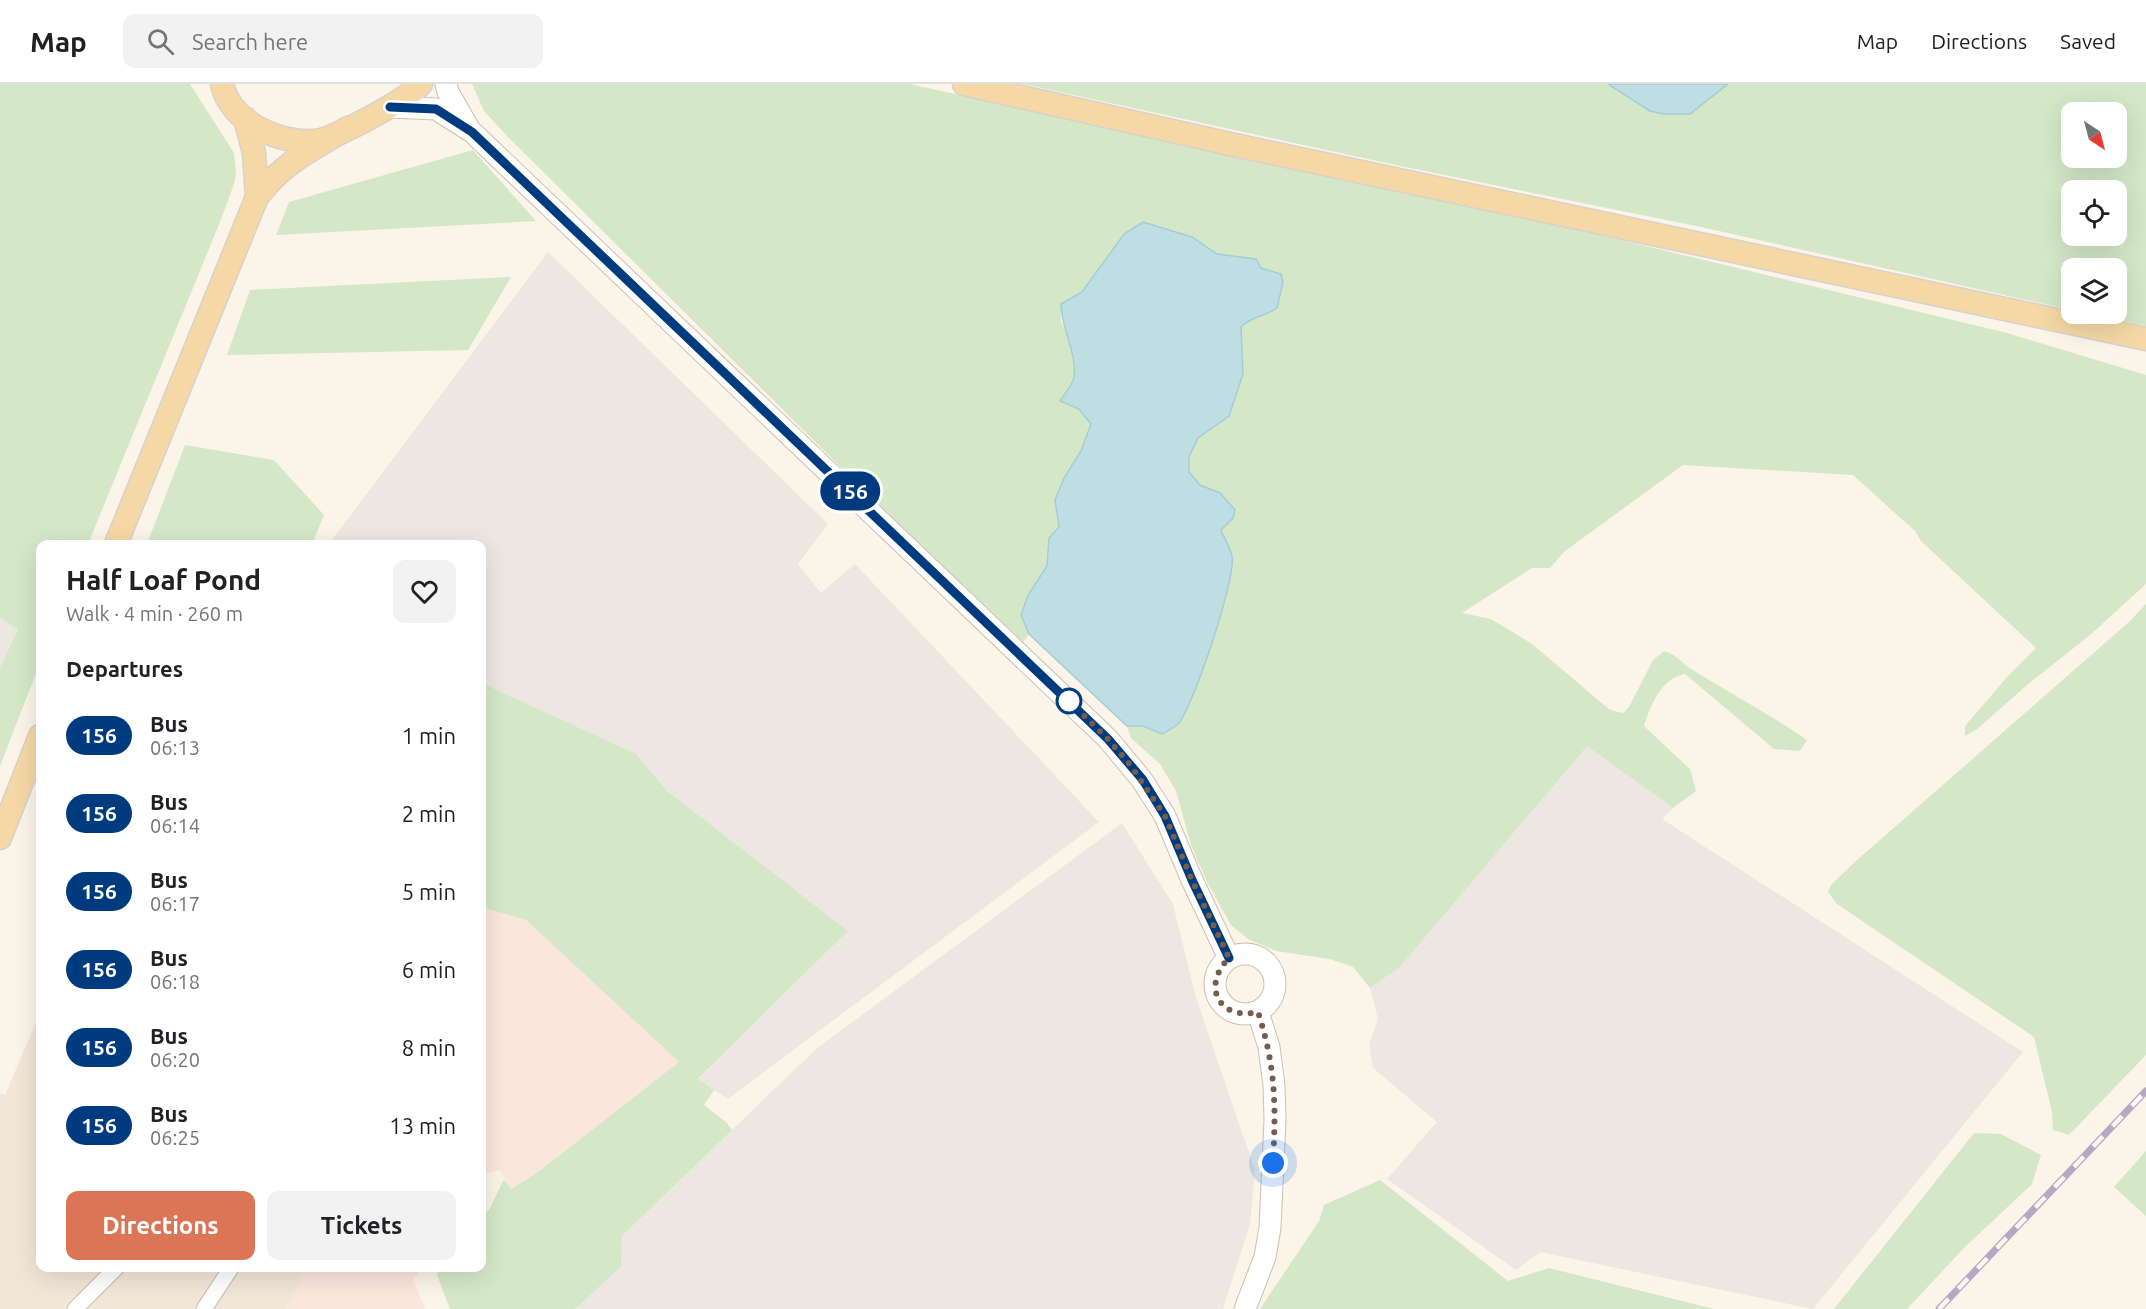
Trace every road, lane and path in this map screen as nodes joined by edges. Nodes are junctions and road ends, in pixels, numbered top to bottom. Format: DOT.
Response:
graph roads {
  1 [pos="420,84"];
  2 [pos="446,84"];
  3 [pos="964,84"];
  4 [pos="222,85"];
  5 [pos="390,107"];
  6 [pos="245,118"];
  7 [pos="348,128"];
  8 [pos="472,132"];
  9 [pos="257,197"];
  10 [pos="2146,339"];
  11 [pos="118,540"];
  12 [pos="36,746"];
  13 [pos="0,838"];
  14 [pos="1229,958"];
  15 [pos="1258,1012"];
  16 [pos="112,1272"];
  17 [pos="228,1272"];
  18 [pos="75,1309"];
  19 [pos="204,1309"];
  20 [pos="1245,1309"];
  1 -- 5 [label="main road"];
  2 -- 8 [label="main road"];
  3 -- 10 [label="main road"];
  4 -- 6 [label="main road"];
  5 -- 7 [label="main road"];
  5 -- 8 [label="main road"];
  6 -- 7 [label="main road"];
  6 -- 9 [label="main road"];
  7 -- 9 [label="main road"];
  8 -- 14 [label="main road"];
  9 -- 11 [label="main road"];
  12 -- 13 [label="main road"];
  14 -- 15 [label="main road"];
  14 -- 15 [label="main road"];
  15 -- 20 [label="main road"];
  16 -- 18 [label="street"];
  17 -- 19 [label="street"];
}
